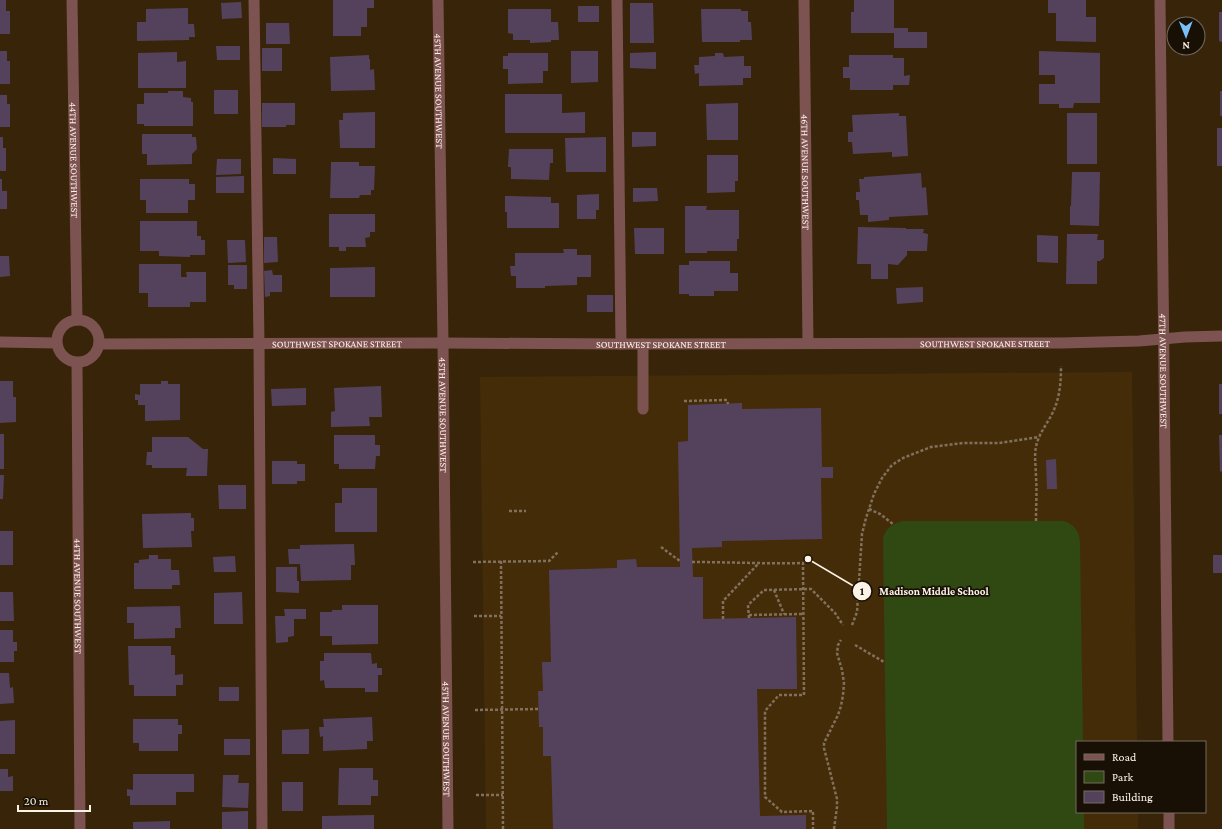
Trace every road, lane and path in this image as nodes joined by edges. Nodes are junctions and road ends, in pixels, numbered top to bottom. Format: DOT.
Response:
graph roads {
  1 [pos="72,0"];
  2 [pos="254,0"];
  3 [pos="438,0"];
  4 [pos="616,0"];
  5 [pos="804,0"];
  6 [pos="1160,0"];
  7 [pos="77,320"];
  8 [pos="1222,336"];
  9 [pos="1163,338"];
  10 [pos="0,342"];
  11 [pos="443,342"];
  12 [pos="56,343"];
  13 [pos="259,343"];
  14 [pos="808,343"];
  15 [pos="99,344"];
  16 [pos="621,344"];
  17 [pos="643,344"];
  18 [pos="77,363"];
  19 [pos="1061,366"];
  20 [pos="684,401"];
  21 [pos="728,404"];
  22 [pos="643,409"];
  23 [pos="1039,437"];
  24 [pos="869,509"];
  25 [pos="510,511"];
  26 [pos="526,511"];
  27 [pos="1036,521"];
  28 [pos="893,524"];
  29 [pos="661,547"];
  30 [pos="558,552"];
  31 [pos="501,561"];
  32 [pos="680,561"];
  33 [pos="473,562"];
  34 [pos="692,562"];
  35 [pos="758,564"];
  36 [pos="803,589"];
  37 [pos="774,590"];
  38 [pos="784,614"];
  39 [pos="803,614"];
  40 [pos="474,616"];
  41 [pos="501,616"];
  42 [pos="723,619"];
  43 [pos="852,625"];
  44 [pos="843,626"];
  45 [pos="841,640"];
  46 [pos="855,645"];
  47 [pos="884,662"];
  48 [pos="538,709"];
  49 [pos="475,710"];
  50 [pos="502,710"];
  51 [pos="1168,741"];
  52 [pos="476,795"];
  53 [pos="503,795"];
  54 [pos="1169,813"];
  55 [pos="80,829"];
  56 [pos="262,829"];
  57 [pos="448,829"];
  58 [pos="503,829"];
  59 [pos="813,829"];
  60 [pos="834,829"];
  61 [pos="1169,829"];
  1 -- 7 [label="street, 44TH AVENUE SOUTHWEST"];
  2 -- 13 [label="street"];
  3 -- 11 [label="street, 45TH AVENUE SOUTHWEST"];
  4 -- 16 [label="street"];
  5 -- 14 [label="street, 46TH AVENUE SOUTHWEST"];
  6 -- 9 [label="street, 47TH AVENUE SOUTHWEST"];
  7 -- 12 [label="street"];
  7 -- 15 [label="street"];
  8 -- 9 [label="street, SOUTHWEST SPOKANE STREET"];
  9 -- 14 [label="street, SOUTHWEST SPOKANE STREET"];
  9 -- 51 [label="street, 47TH AVENUE SOUTHWEST"];
  10 -- 12 [label="street"];
  11 -- 13 [label="street, SOUTHWEST SPOKANE STREET"];
  11 -- 16 [label="street, SOUTHWEST SPOKANE STREET"];
  11 -- 57 [label="street, 45TH AVENUE SOUTHWEST"];
  12 -- 18 [label="street"];
  13 -- 15 [label="street, SOUTHWEST SPOKANE STREET"];
  13 -- 56 [label="street"];
  14 -- 17 [label="street, SOUTHWEST SPOKANE STREET"];
  15 -- 18 [label="street"];
  16 -- 17 [label="street, SOUTHWEST SPOKANE STREET"];
  17 -- 22 [label="street"];
  18 -- 55 [label="street, 44TH AVENUE SOUTHWEST"];
  19 -- 23 [label="path"];
  20 -- 21 [label="path"];
  23 -- 24 [label="path"];
  23 -- 27 [label="path"];
  24 -- 28 [label="path"];
  24 -- 43 [label="path"];
  25 -- 26 [label="path"];
  29 -- 32 [label="path"];
  30 -- 31 [label="path"];
  31 -- 33 [label="path"];
  31 -- 41 [label="path"];
  34 -- 35 [label="path"];
  35 -- 36 [label="path"];
  35 -- 42 [label="path"];
  36 -- 37 [label="path"];
  36 -- 39 [label="path"];
  36 -- 44 [label="path"];
  37 -- 38 [label="path"];
  37 -- 38 [label="path"];
  38 -- 39 [label="path"];
  39 -- 59 [label="path"];
  40 -- 41 [label="path"];
  41 -- 50 [label="path"];
  45 -- 60 [label="path"];
  46 -- 47 [label="path"];
  48 -- 50 [label="path"];
  49 -- 50 [label="path"];
  50 -- 53 [label="path"];
  52 -- 53 [label="path"];
  53 -- 58 [label="path"];
  54 -- 61 [label="street"];
}
